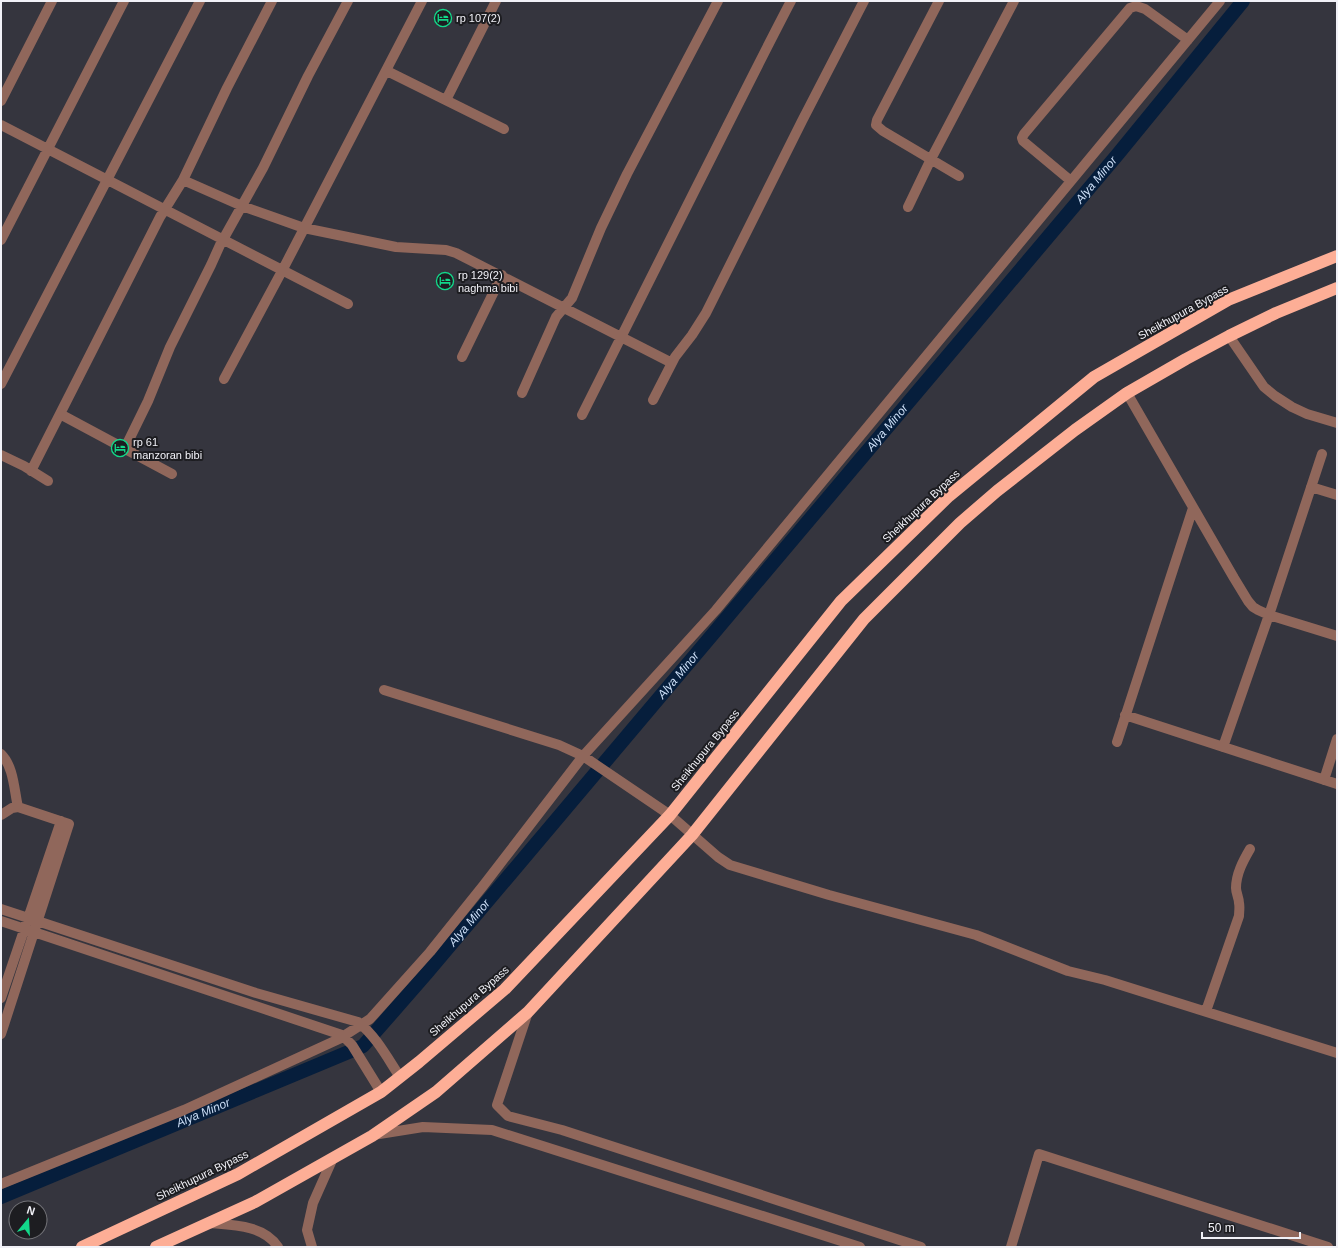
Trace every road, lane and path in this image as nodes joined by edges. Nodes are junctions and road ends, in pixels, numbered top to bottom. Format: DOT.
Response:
graph roads {
  1 [pos="52,1"];
  2 [pos="124,1"];
  3 [pos="200,1"];
  4 [pos="272,1"];
  5 [pos="348,1"];
  6 [pos="422,1"];
  7 [pos="496,1"];
  8 [pos="718,1"];
  9 [pos="791,1"];
  10 [pos="864,1"];
  11 [pos="939,1"];
  12 [pos="1014,1"];
  13 [pos="1220,1"];
  14 [pos="1188,40"];
  15 [pos="387,71"];
  16 [pos="446,100"];
  17 [pos="1,101"];
  18 [pos="1,125"];
  19 [pos="504,129"];
  20 [pos="48,149"];
  21 [pos="931,159"];
  22 [pos="959,176"];
  23 [pos="107,180"];
  24 [pos="183,180"];
  25 [pos="1071,181"];
  26 [pos="242,206"];
  27 [pos="908,207"];
  28 [pos="165,210"];
  29 [pos="304,228"];
  30 [pos="1,240"];
  31 [pos="223,240"];
  32 [pos="1337,256"];
  33 [pos="282,271"];
  34 [pos="502,275"];
  35 [pos="1337,288"];
  36 [pos="348,304"];
  37 [pos="564,307"];
  38 [pos="620,336"];
  39 [pos="1229,336"];
  40 [pos="462,357"];
  41 [pos="672,363"];
  42 [pos="224,379"];
  43 [pos="1,384"];
  44 [pos="522,393"];
  45 [pos="1127,393"];
  46 [pos="653,400"];
  47 [pos="60,414"];
  48 [pos="582,415"];
  49 [pos="1337,422"];
  50 [pos="125,448"];
  51 [pos="1,454"];
  52 [pos="1322,454"];
  53 [pos="31,471"];
  54 [pos="172,474"];
  55 [pos="48,481"];
  56 [pos="1311,486"];
  57 [pos="1337,495"];
  58 [pos="1193,508"];
  59 [pos="1269,615"];
  60 [pos="1337,636"];
  61 [pos="384,690"];
  62 [pos="1125,716"];
  63 [pos="1337,740"];
  64 [pos="1117,742"];
  65 [pos="1223,747"];
  66 [pos="1,754"];
  67 [pos="583,756"];
  68 [pos="1324,780"];
  69 [pos="1337,784"];
  70 [pos="18,807"];
  71 [pos="1,815"];
  72 [pos="670,815"];
  73 [pos="60,821"];
  74 [pos="692,835"];
  75 [pos="1250,849"];
  76 [pos="1,909"];
  77 [pos="28,918"];
  78 [pos="1,921"];
  79 [pos="38,921"];
  80 [pos="24,929"];
  81 [pos="34,932"];
  82 [pos="1,998"];
  83 [pos="5,1005"];
  84 [pos="1206,1011"];
  85 [pos="528,1012"];
  86 [pos="361,1025"];
  87 [pos="1,1034"];
  88 [pos="345,1036"];
  89 [pos="1337,1053"];
  90 [pos="400,1077"];
  91 [pos="381,1092"];
  92 [pos="372,1136"];
  93 [pos="333,1158"];
  94 [pos="1,1184"];
  95 [pos="210,1223"];
  96 [pos="82,1247"];
  97 [pos="156,1247"];
  98 [pos="278,1247"];
  99 [pos="312,1247"];
  100 [pos="860,1247"];
  101 [pos="921,1247"];
  102 [pos="1011,1247"];
  103 [pos="1328,1247"];
  1 -- 17 [label="street"];
  2 -- 20 [label="street"];
  3 -- 23 [label="street"];
  4 -- 24 [label="street"];
  5 -- 26 [label="street"];
  6 -- 15 [label="street"];
  7 -- 16 [label="street"];
  8 -- 37 [label="street"];
  9 -- 38 [label="street"];
  10 -- 41 [label="street"];
  11 -- 21 [label="street"];
  12 -- 21 [label="street"];
  13 -- 14 [label="street"];
  14 -- 25 [label="street"];
  14 -- 25 [label="street"];
  15 -- 16 [label="street"];
  15 -- 29 [label="street"];
  16 -- 19 [label="street"];
  18 -- 20 [label="street"];
  20 -- 23 [label="street"];
  20 -- 30 [label="street"];
  21 -- 22 [label="street"];
  21 -- 27 [label="street"];
  23 -- 28 [label="street"];
  23 -- 43 [label="street"];
  24 -- 26 [label="street"];
  24 -- 28 [label="street"];
  25 -- 67 [label="street"];
  26 -- 29 [label="street"];
  26 -- 31 [label="street"];
  28 -- 31 [label="street"];
  28 -- 47 [label="street"];
  29 -- 33 [label="street"];
  29 -- 34 [label="street"];
  31 -- 33 [label="street"];
  31 -- 50 [label="street"];
  32 -- 72 [label="highway, Sheikhupura Bypass"];
  33 -- 36 [label="street"];
  33 -- 42 [label="street"];
  34 -- 37 [label="street"];
  34 -- 40 [label="street"];
  35 -- 39 [label="highway"];
  37 -- 38 [label="street"];
  37 -- 44 [label="street"];
  38 -- 41 [label="street"];
  38 -- 48 [label="street"];
  39 -- 45 [label="highway"];
  39 -- 49 [label="street"];
  41 -- 46 [label="street"];
  45 -- 58 [label="street"];
  45 -- 74 [label="highway"];
  47 -- 50 [label="street"];
  47 -- 53 [label="street"];
  50 -- 54 [label="street"];
  51 -- 53 [label="street"];
  52 -- 56 [label="street"];
  53 -- 55 [label="street"];
  56 -- 57 [label="street"];
  56 -- 59 [label="street"];
  58 -- 59 [label="street"];
  58 -- 62 [label="street"];
  59 -- 60 [label="street"];
  59 -- 65 [label="street"];
  61 -- 67 [label="street"];
  62 -- 64 [label="street"];
  62 -- 65 [label="street"];
  63 -- 68 [label="street"];
  65 -- 68 [label="street"];
  66 -- 70 [label="street"];
  67 -- 72 [label="street"];
  67 -- 86 [label="street"];
  68 -- 69 [label="street"];
  70 -- 71 [label="street"];
  70 -- 73 [label="street"];
  72 -- 74 [label="street"];
  72 -- 90 [label="highway, Sheikhupura Bypass"];
  73 -- 77 [label="street"];
  73 -- 79 [label="street"];
  74 -- 84 [label="street"];
  74 -- 85 [label="highway"];
  75 -- 84 [label="street"];
  76 -- 77 [label="street"];
  77 -- 79 [label="street"];
  77 -- 80 [label="street"];
  78 -- 80 [label="street"];
  79 -- 81 [label="street"];
  79 -- 86 [label="street"];
  80 -- 81 [label="street"];
  80 -- 82 [label="street"];
  81 -- 83 [label="street"];
  81 -- 88 [label="street"];
  83 -- 87 [label="street"];
  84 -- 89 [label="street"];
  85 -- 92 [label="highway"];
  85 -- 101 [label="street"];
  86 -- 88 [label="street"];
  86 -- 90 [label="street"];
  88 -- 91 [label="street"];
  88 -- 94 [label="street"];
  90 -- 91 [label="highway, Sheikhupura Bypass"];
  91 -- 96 [label="highway, Sheikhupura Bypass"];
  92 -- 93 [label="highway"];
  92 -- 100 [label="street"];
  93 -- 95 [label="highway"];
  93 -- 99 [label="street"];
  95 -- 97 [label="highway"];
  95 -- 98 [label="street"];
  102 -- 103 [label="street"];
}
